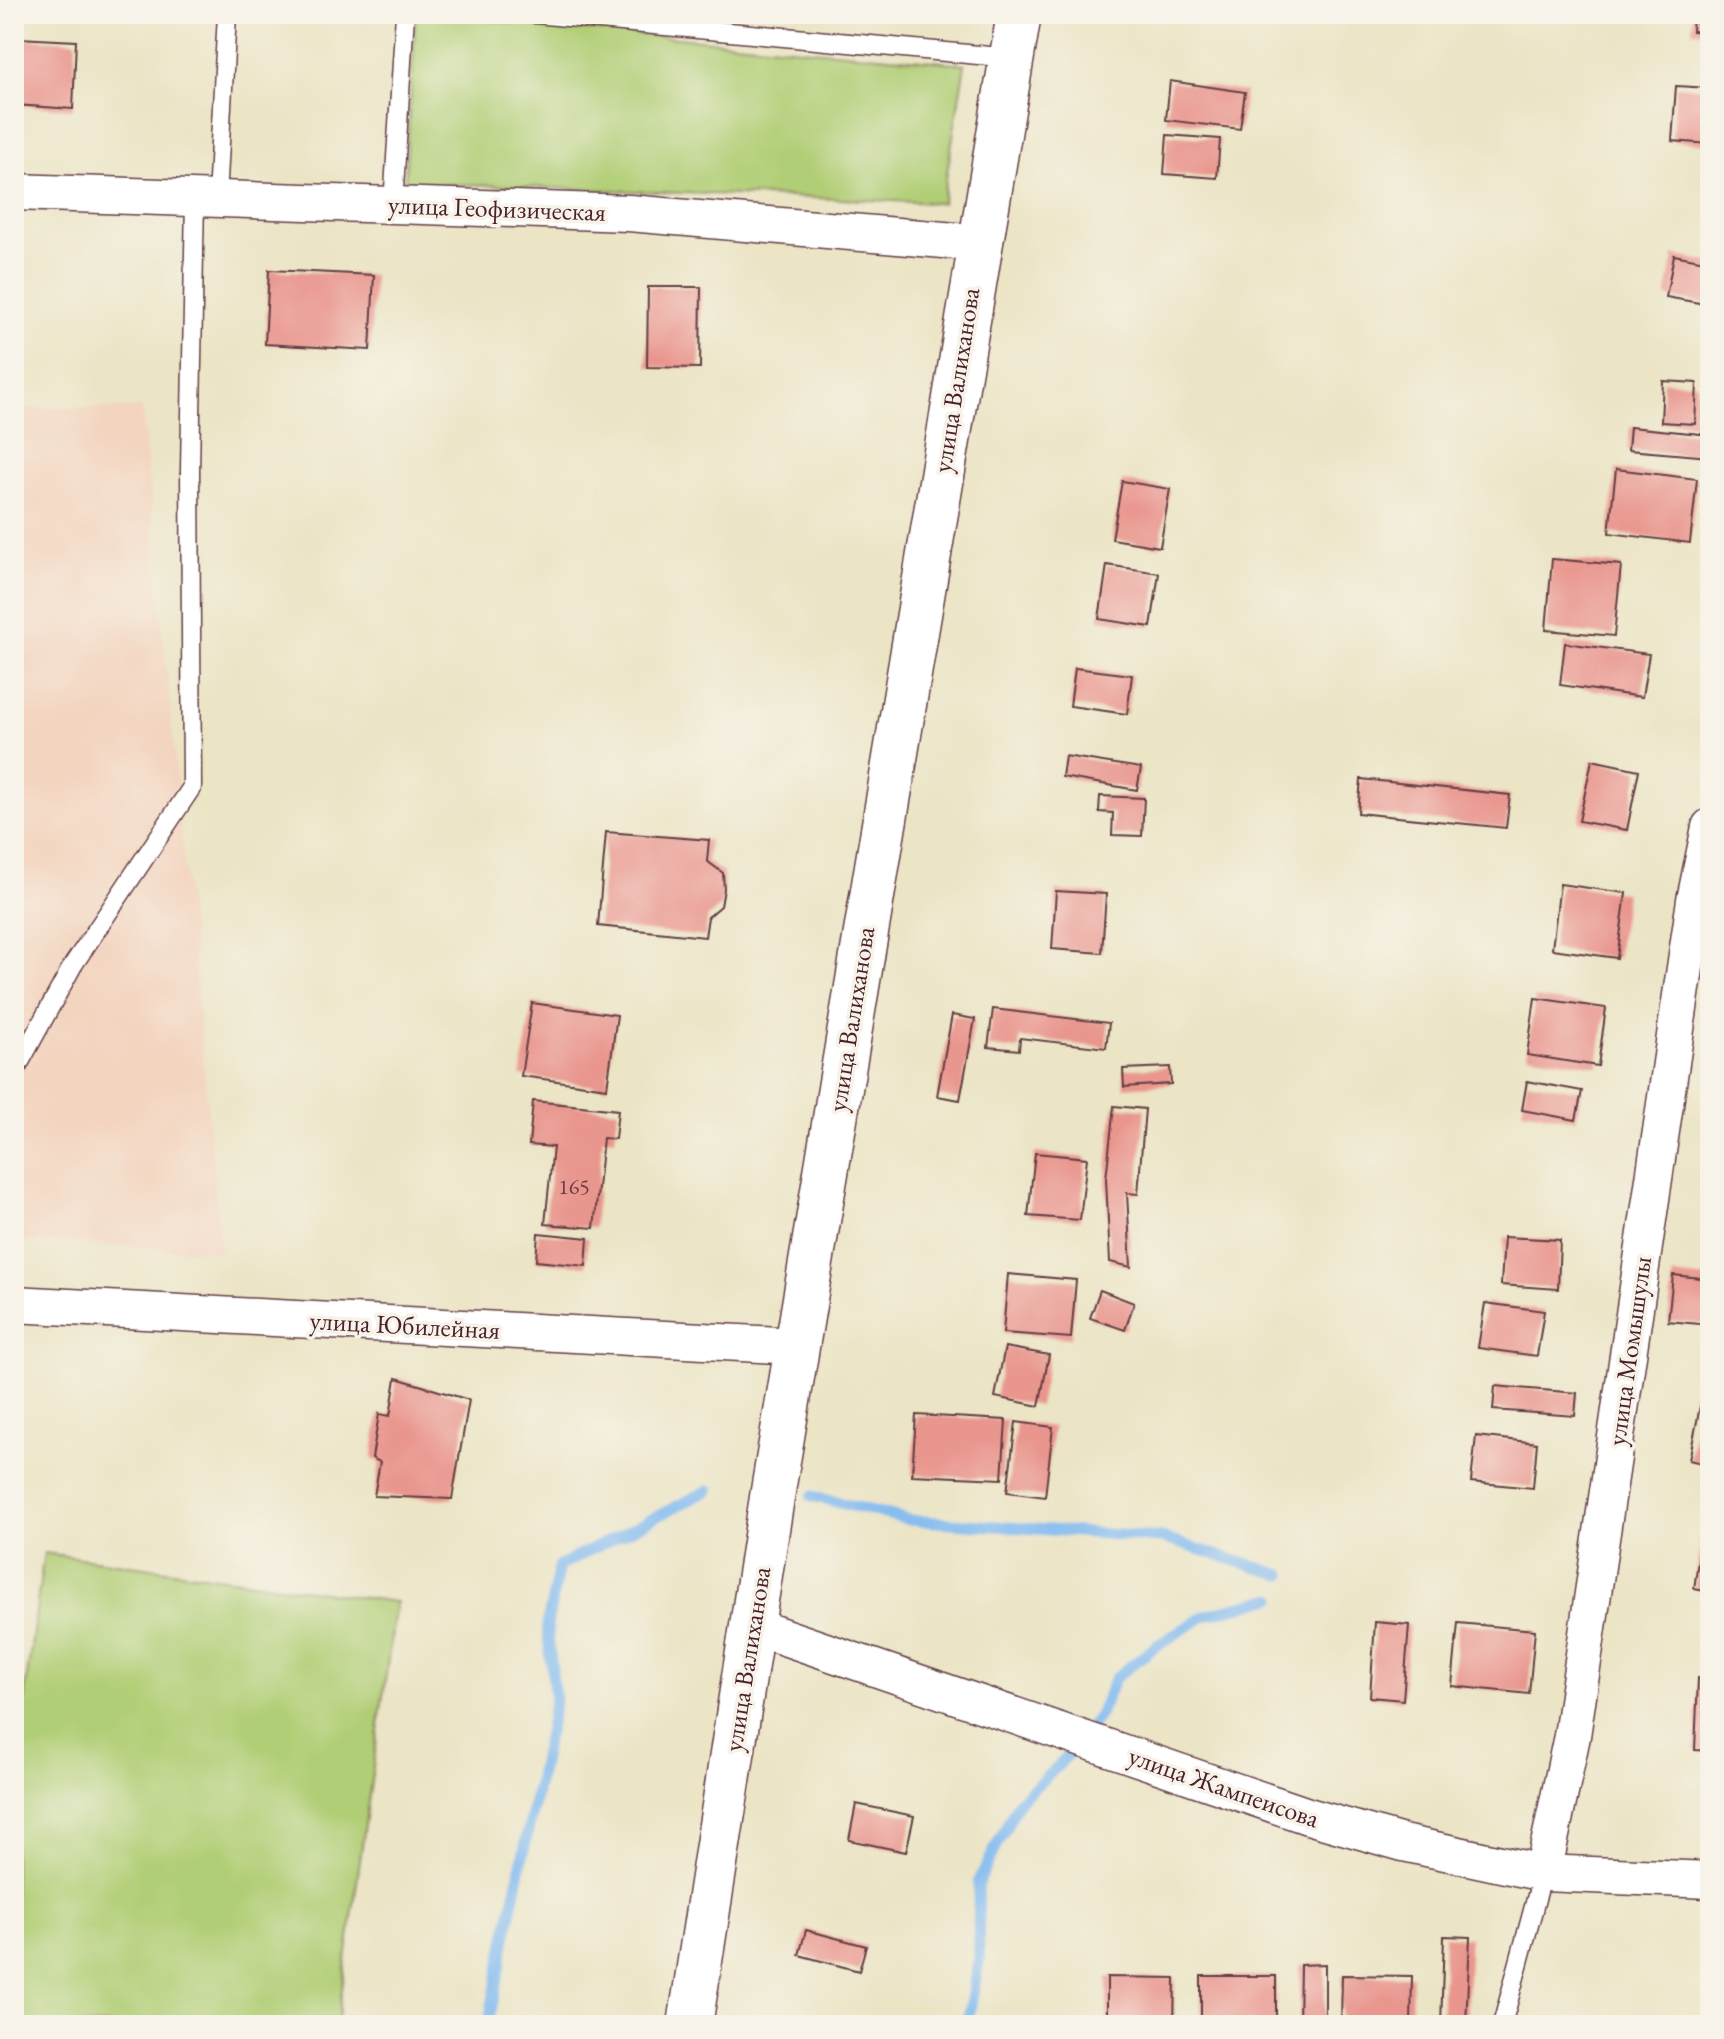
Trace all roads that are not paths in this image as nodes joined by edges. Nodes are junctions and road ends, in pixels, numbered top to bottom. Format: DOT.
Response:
graph roads {
  1 [pos="227,14"];
  2 [pos="405,14"];
  3 [pos="535,14"];
  4 [pos="1019,14"];
  5 [pos="1011,58"];
  6 [pos="14,192"];
  7 [pos="206,198"];
  8 [pos="393,205"];
  9 [pos="979,243"];
  10 [pos="1710,827"];
  11 [pos="14,1073"];
  12 [pos="14,1304"];
  13 [pos="797,1346"];
  14 [pos="752,1626"];
  15 [pos="1543,1873"];
  16 [pos="1710,1880"];
  17 [pos="690,2025"];
  18 [pos="1502,2025"];
  1 -- 7 [label="lane"];
  2 -- 8 [label="lane"];
  3 -- 5 [label="lane"];
  4 -- 5 [label="main road, улица Валиханова"];
  5 -- 9 [label="main road, улица Валиханова"];
  6 -- 7 [label="street, улица Геофизическая"];
  7 -- 8 [label="street, улица Геофизическая"];
  7 -- 11 [label="lane"];
  8 -- 9 [label="street, улица Геофизическая"];
  9 -- 13 [label="main road, улица Валиханова"];
  10 -- 15 [label="street, улица Момышулы"];
  12 -- 13 [label="street, улица Юбилейная"];
  13 -- 14 [label="main road, улица Валиханова"];
  14 -- 15 [label="street, улица Жампеисова"];
  14 -- 17 [label="main road, улица Валиханова"];
  15 -- 16 [label="street, улица Жампеисова"];
  15 -- 18 [label="lane"];
}
